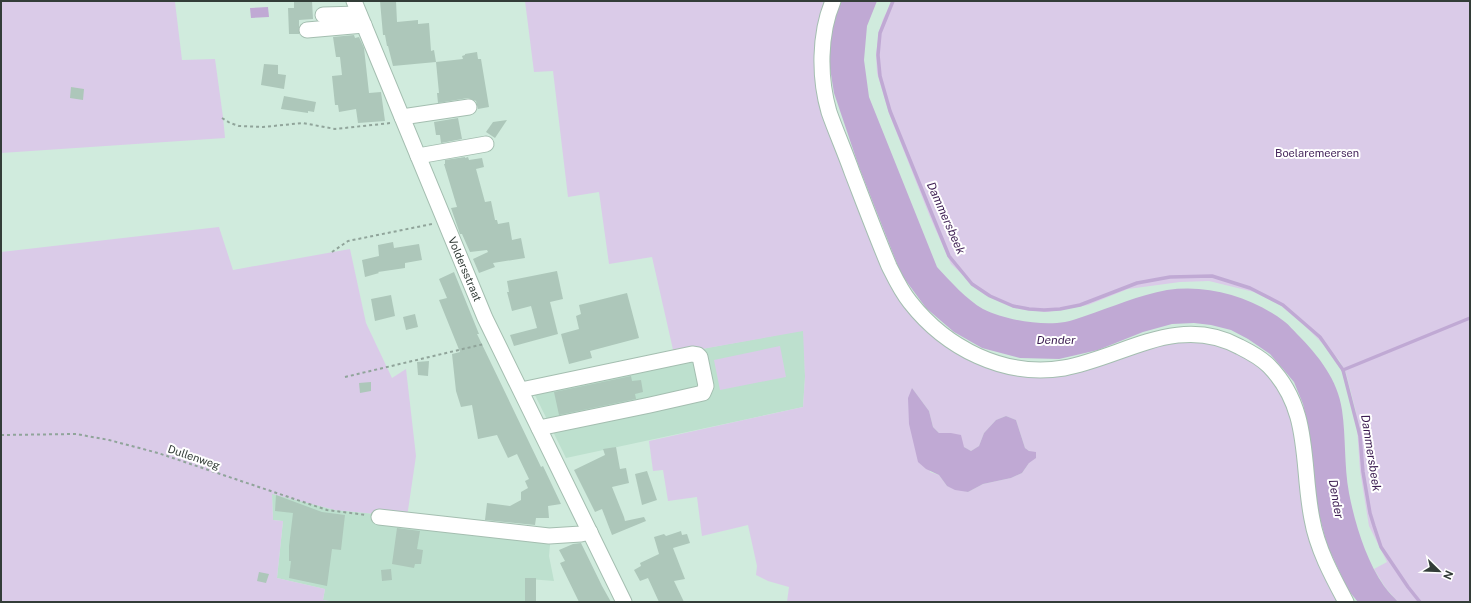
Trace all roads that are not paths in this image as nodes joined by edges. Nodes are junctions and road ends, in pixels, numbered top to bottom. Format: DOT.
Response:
graph roads {
  1 [pos="833,1"];
  2 [pos="359,13"];
  3 [pos="323,15"];
  4 [pos="307,30"];
  5 [pos="469,107"];
  6 [pos="403,120"];
  7 [pos="486,144"];
  8 [pos="454,156"];
  9 [pos="420,160"];
  10 [pos="521,390"];
  11 [pos="539,428"];
  12 [pos="379,517"];
  13 [pos="590,532"];
  14 [pos="624,602"];
  15 [pos="1346,602"];
  1 -- 15 [label="street"];
  2 -- 3 [label="street"];
  2 -- 4 [label="street"];
  2 -- 6 [label="street, Voldersstraat"];
  5 -- 6 [label="street"];
  6 -- 9 [label="street, Voldersstraat"];
  7 -- 9 [label="street"];
  8 -- 9 [label="street"];
  9 -- 10 [label="street, Voldersstraat"];
  10 -- 11 [label="street, Voldersstraat"];
  10 -- 11 [label="street"];
  11 -- 13 [label="street, Voldersstraat"];
  12 -- 13 [label="street"];
  13 -- 14 [label="street, Voldersstraat"];
}
